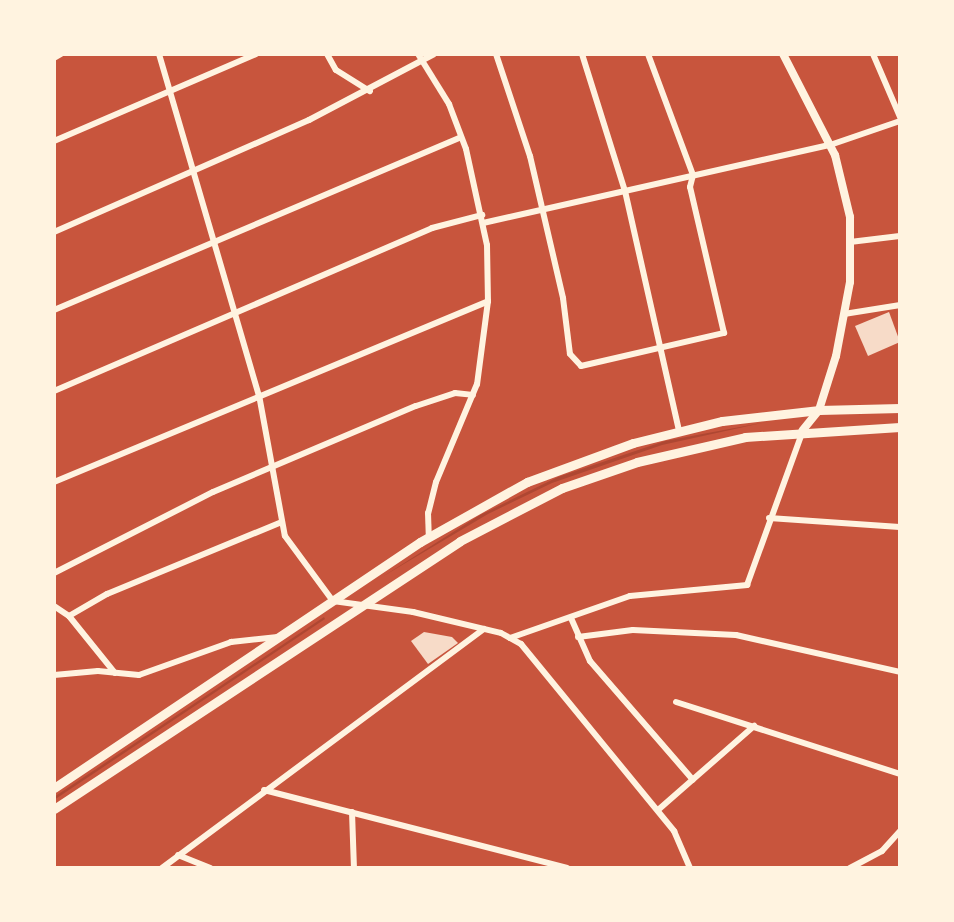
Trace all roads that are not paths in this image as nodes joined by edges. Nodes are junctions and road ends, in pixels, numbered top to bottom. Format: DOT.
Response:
graph roads {
  1 [pos="61,54"];
  2 [pos="159,54"];
  3 [pos="256,54"];
  4 [pos="327,54"];
  5 [pos="418,54"];
  6 [pos="434,54"];
  7 [pos="496,54"];
  8 [pos="582,54"];
  9 [pos="648,54"];
  10 [pos="873,54"];
  11 [pos="788,55"];
  12 [pos="54,58"];
  13 [pos="422,61"];
  14 [pos="169,88"];
  15 [pos="370,91"];
  16 [pos="900,119"];
  17 [pos="461,137"];
  18 [pos="54,141"];
  19 [pos="830,145"];
  20 [pos="196,169"];
  21 [pos="693,175"];
  22 [pos="625,191"];
  23 [pos="541,211"];
  24 [pos="482,215"];
  25 [pos="483,223"];
  26 [pos="54,232"];
  27 [pos="900,236"];
  28 [pos="850,242"];
  29 [pos="215,243"];
  30 [pos="488,301"];
  31 [pos="900,305"];
  32 [pos="54,310"];
  33 [pos="234,313"];
  34 [pos="844,314"];
  35 [pos="664,348"];
  36 [pos="54,391"];
  37 [pos="259,395"];
  38 [pos="473,395"];
  39 [pos="900,408"];
  40 [pos="819,410"];
  41 [pos="900,427"];
  42 [pos="803,430"];
  43 [pos="679,431"];
  44 [pos="276,467"];
  45 [pos="54,482"];
  46 [pos="769,518"];
  47 [pos="282,522"];
  48 [pos="900,527"];
  49 [pos="429,538"];
  50 [pos="54,573"];
  51 [pos="333,601"];
  52 [pos="54,606"];
  53 [pos="359,607"];
  54 [pos="69,616"];
  55 [pos="571,618"];
  56 [pos="484,629"];
  57 [pos="278,637"];
  58 [pos="578,637"];
  59 [pos="510,638"];
  60 [pos="900,672"];
  61 [pos="115,673"];
  62 [pos="54,675"];
  63 [pos="676,702"];
  64 [pos="754,726"];
  65 [pos="900,774"];
  66 [pos="693,780"];
  67 [pos="54,788"];
  68 [pos="264,790"];
  69 [pos="54,809"];
  70 [pos="658,810"];
  71 [pos="352,812"];
  72 [pos="900,831"];
  73 [pos="178,855"];
  74 [pos="533,859"];
  75 [pos="162,868"];
  76 [pos="211,868"];
  77 [pos="354,868"];
  78 [pos="531,868"];
  79 [pos="567,868"];
  80 [pos="690,868"];
  81 [pos="850,868"];
  1 -- 12 [label="street"];
  2 -- 14 [label="street"];
  3 -- 14 [label="street"];
  4 -- 15 [label="street"];
  5 -- 13 [label="street"];
  6 -- 13 [label="street"];
  7 -- 23 [label="street"];
  8 -- 22 [label="street"];
  9 -- 21 [label="street"];
  10 -- 16 [label="street"];
  11 -- 19 [label="street"];
  13 -- 15 [label="street"];
  13 -- 17 [label="street"];
  14 -- 18 [label="street"];
  14 -- 20 [label="street"];
  15 -- 20 [label="street"];
  16 -- 19 [label="street"];
  17 -- 24 [label="street"];
  17 -- 29 [label="street"];
  19 -- 21 [label="street"];
  19 -- 28 [label="street"];
  20 -- 26 [label="street"];
  20 -- 29 [label="street"];
  21 -- 22 [label="street"];
  21 -- 35 [label="street"];
  22 -- 23 [label="street"];
  22 -- 35 [label="street"];
  23 -- 25 [label="street"];
  23 -- 35 [label="street"];
  24 -- 25 [label="street"];
  24 -- 33 [label="street"];
  25 -- 30 [label="street"];
  27 -- 28 [label="street"];
  28 -- 34 [label="street"];
  29 -- 32 [label="street"];
  29 -- 33 [label="street"];
  30 -- 37 [label="street"];
  30 -- 38 [label="street"];
  31 -- 34 [label="street"];
  33 -- 36 [label="street"];
  33 -- 37 [label="street"];
  34 -- 40 [label="street"];
  35 -- 43 [label="street"];
  37 -- 44 [label="street"];
  37 -- 45 [label="street"];
  38 -- 44 [label="street"];
  38 -- 49 [label="street"];
  39 -- 40 [label="main road"];
  40 -- 42 [label="street"];
  40 -- 43 [label="main road"];
  41 -- 42 [label="main road"];
  42 -- 46 [label="street"];
  42 -- 53 [label="main road"];
  43 -- 49 [label="main road"];
  44 -- 47 [label="street"];
  44 -- 50 [label="street"];
  46 -- 48 [label="street"];
  46 -- 55 [label="street"];
  47 -- 51 [label="street"];
  47 -- 54 [label="street"];
  49 -- 51 [label="main road"];
  51 -- 53 [label="street"];
  51 -- 57 [label="main road"];
  52 -- 54 [label="street"];
  53 -- 56 [label="street"];
  53 -- 69 [label="main road"];
  54 -- 61 [label="street"];
  55 -- 58 [label="street"];
  55 -- 59 [label="street"];
  56 -- 59 [label="street"];
  56 -- 68 [label="street"];
  57 -- 61 [label="street"];
  57 -- 67 [label="main road"];
  58 -- 60 [label="street"];
  58 -- 66 [label="street"];
  59 -- 70 [label="street"];
  61 -- 62 [label="street"];
  63 -- 64 [label="street"];
  64 -- 65 [label="street"];
  64 -- 66 [label="street"];
  66 -- 70 [label="street"];
  68 -- 71 [label="street"];
  68 -- 73 [label="street"];
  70 -- 80 [label="street"];
  71 -- 74 [label="street"];
  71 -- 77 [label="street"];
  72 -- 81 [label="street"];
  73 -- 75 [label="street"];
  73 -- 76 [label="street"];
  74 -- 78 [label="street"];
  74 -- 79 [label="street"];
}
